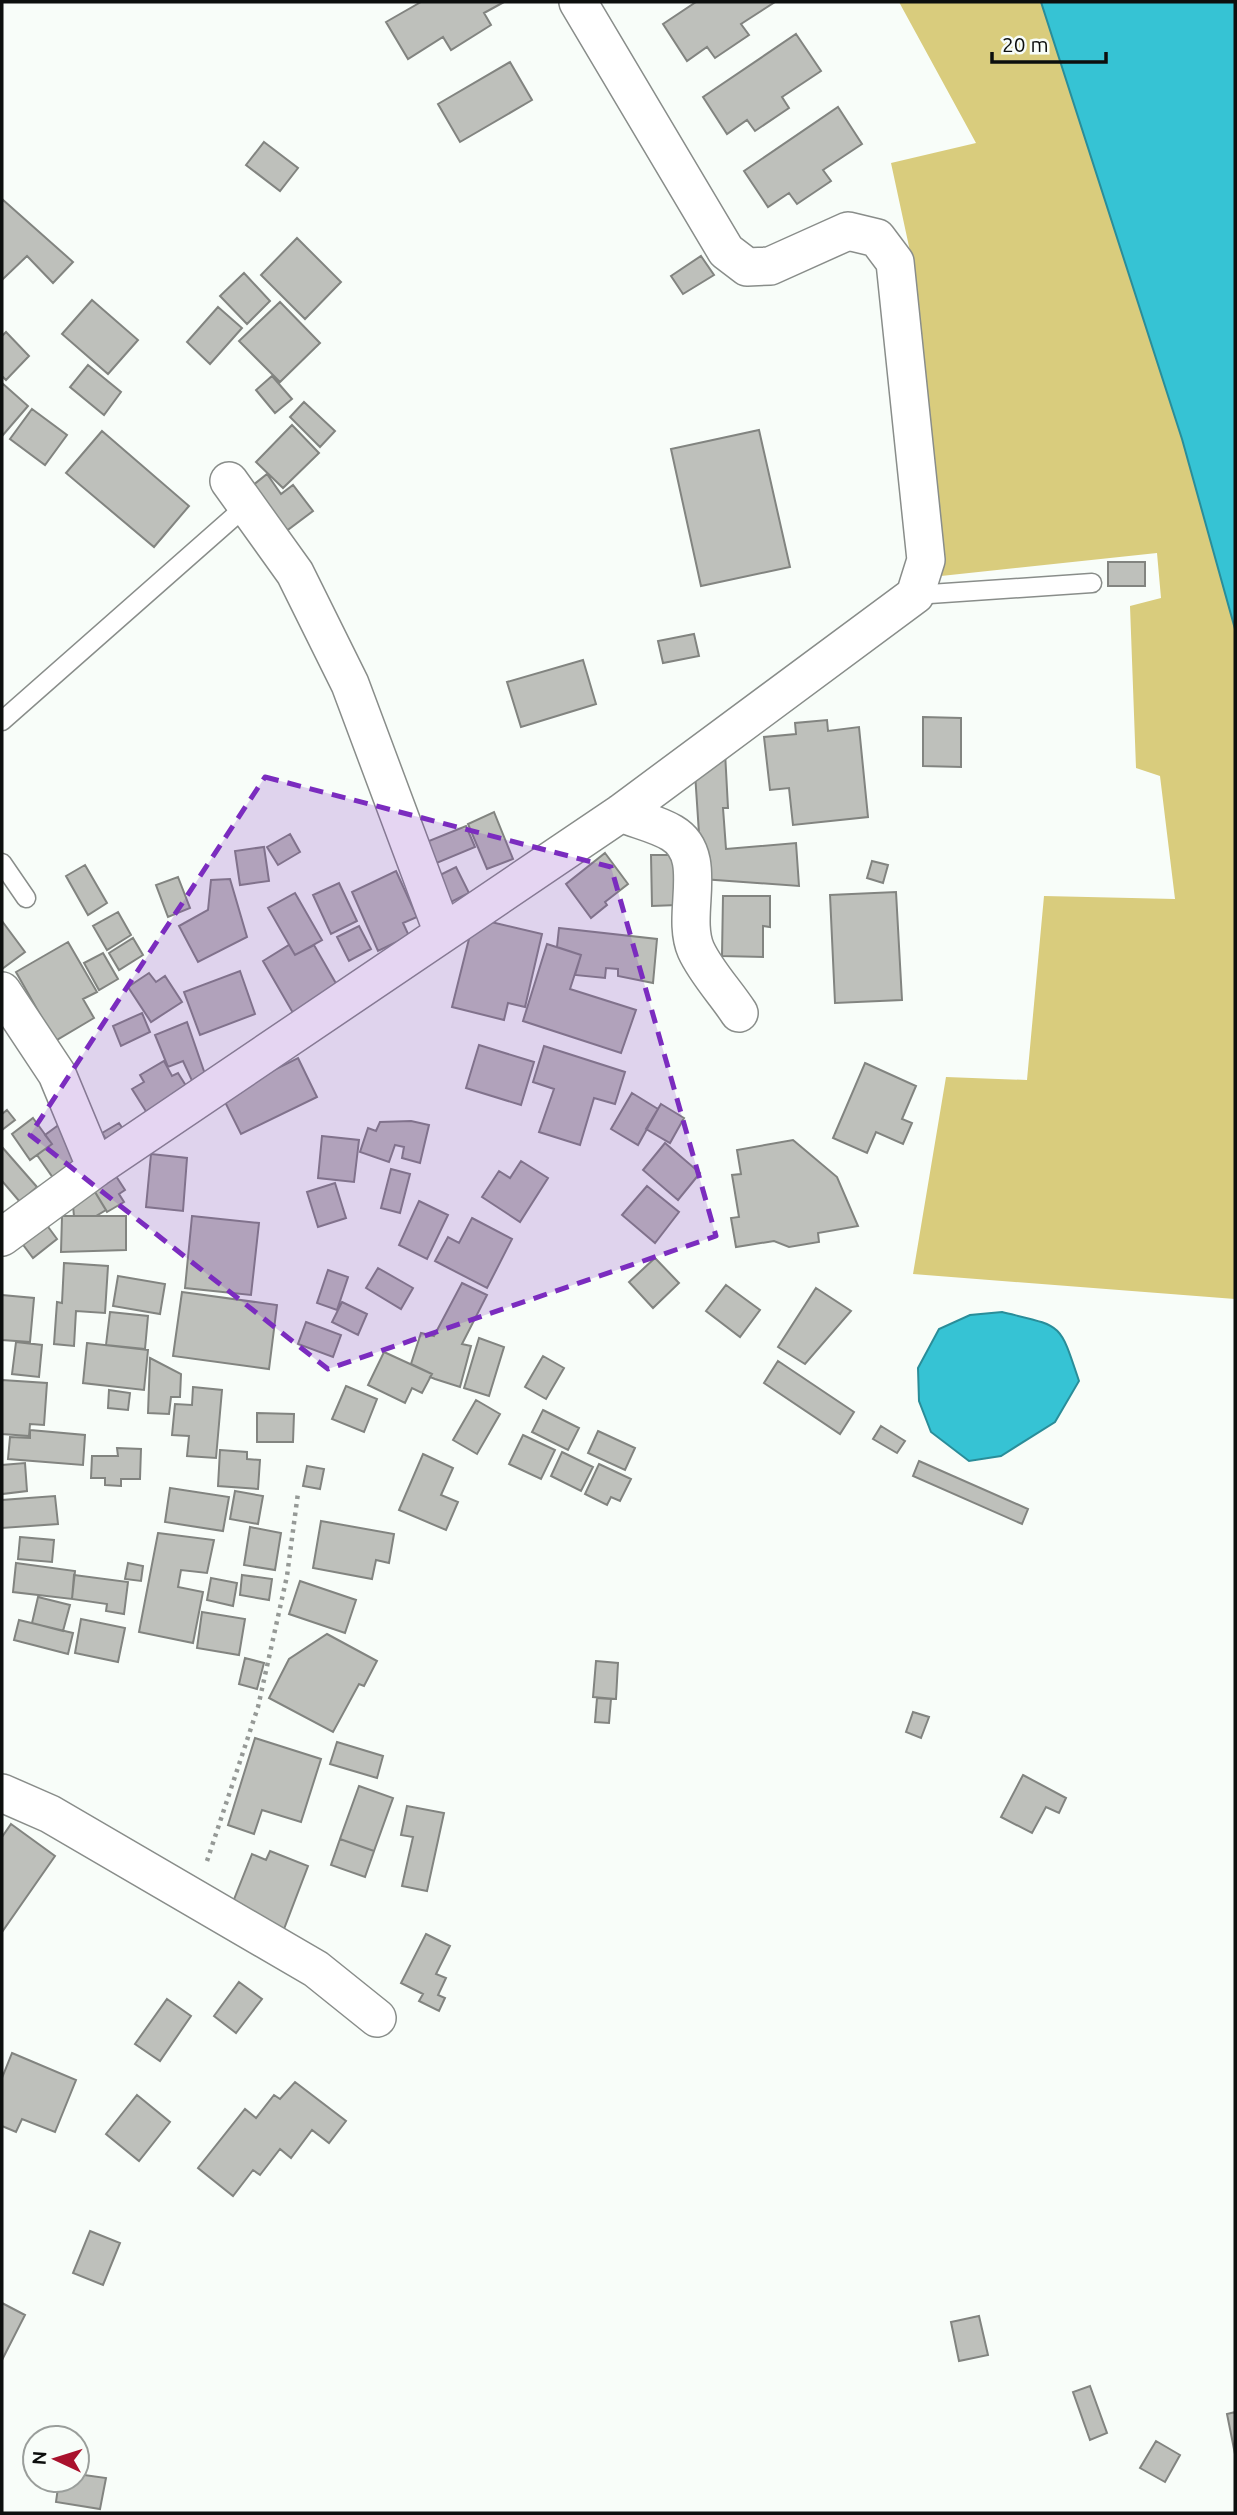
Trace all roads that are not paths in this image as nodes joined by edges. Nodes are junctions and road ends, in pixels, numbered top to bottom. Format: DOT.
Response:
graph roads {
  1 [pos="578,2"];
  2 [pos="238,494"];
  3 [pos="1092,583"];
  4 [pos="915,595"];
  5 [pos="2,721"];
  6 [pos="621,813"];
  7 [pos="2,863"];
  8 [pos="26,898"];
  9 [pos="443,933"];
  10 [pos="2,991"];
  11 [pos="739,1013"];
  12 [pos="96,1168"];
  13 [pos="2,1237"];
  14 [pos="2,1793"];
  15 [pos="377,2018"];
  1 -- 4 [label="street"];
  2 -- 5 [label="lane"];
  2 -- 9 [label="street"];
  3 -- 4 [label="lane"];
  4 -- 6 [label="street"];
  6 -- 9 [label="street"];
  6 -- 11 [label="street"];
  7 -- 8 [label="lane"];
  9 -- 12 [label="street"];
  10 -- 12 [label="street"];
  12 -- 13 [label="street"];
  14 -- 15 [label="street"];
}
